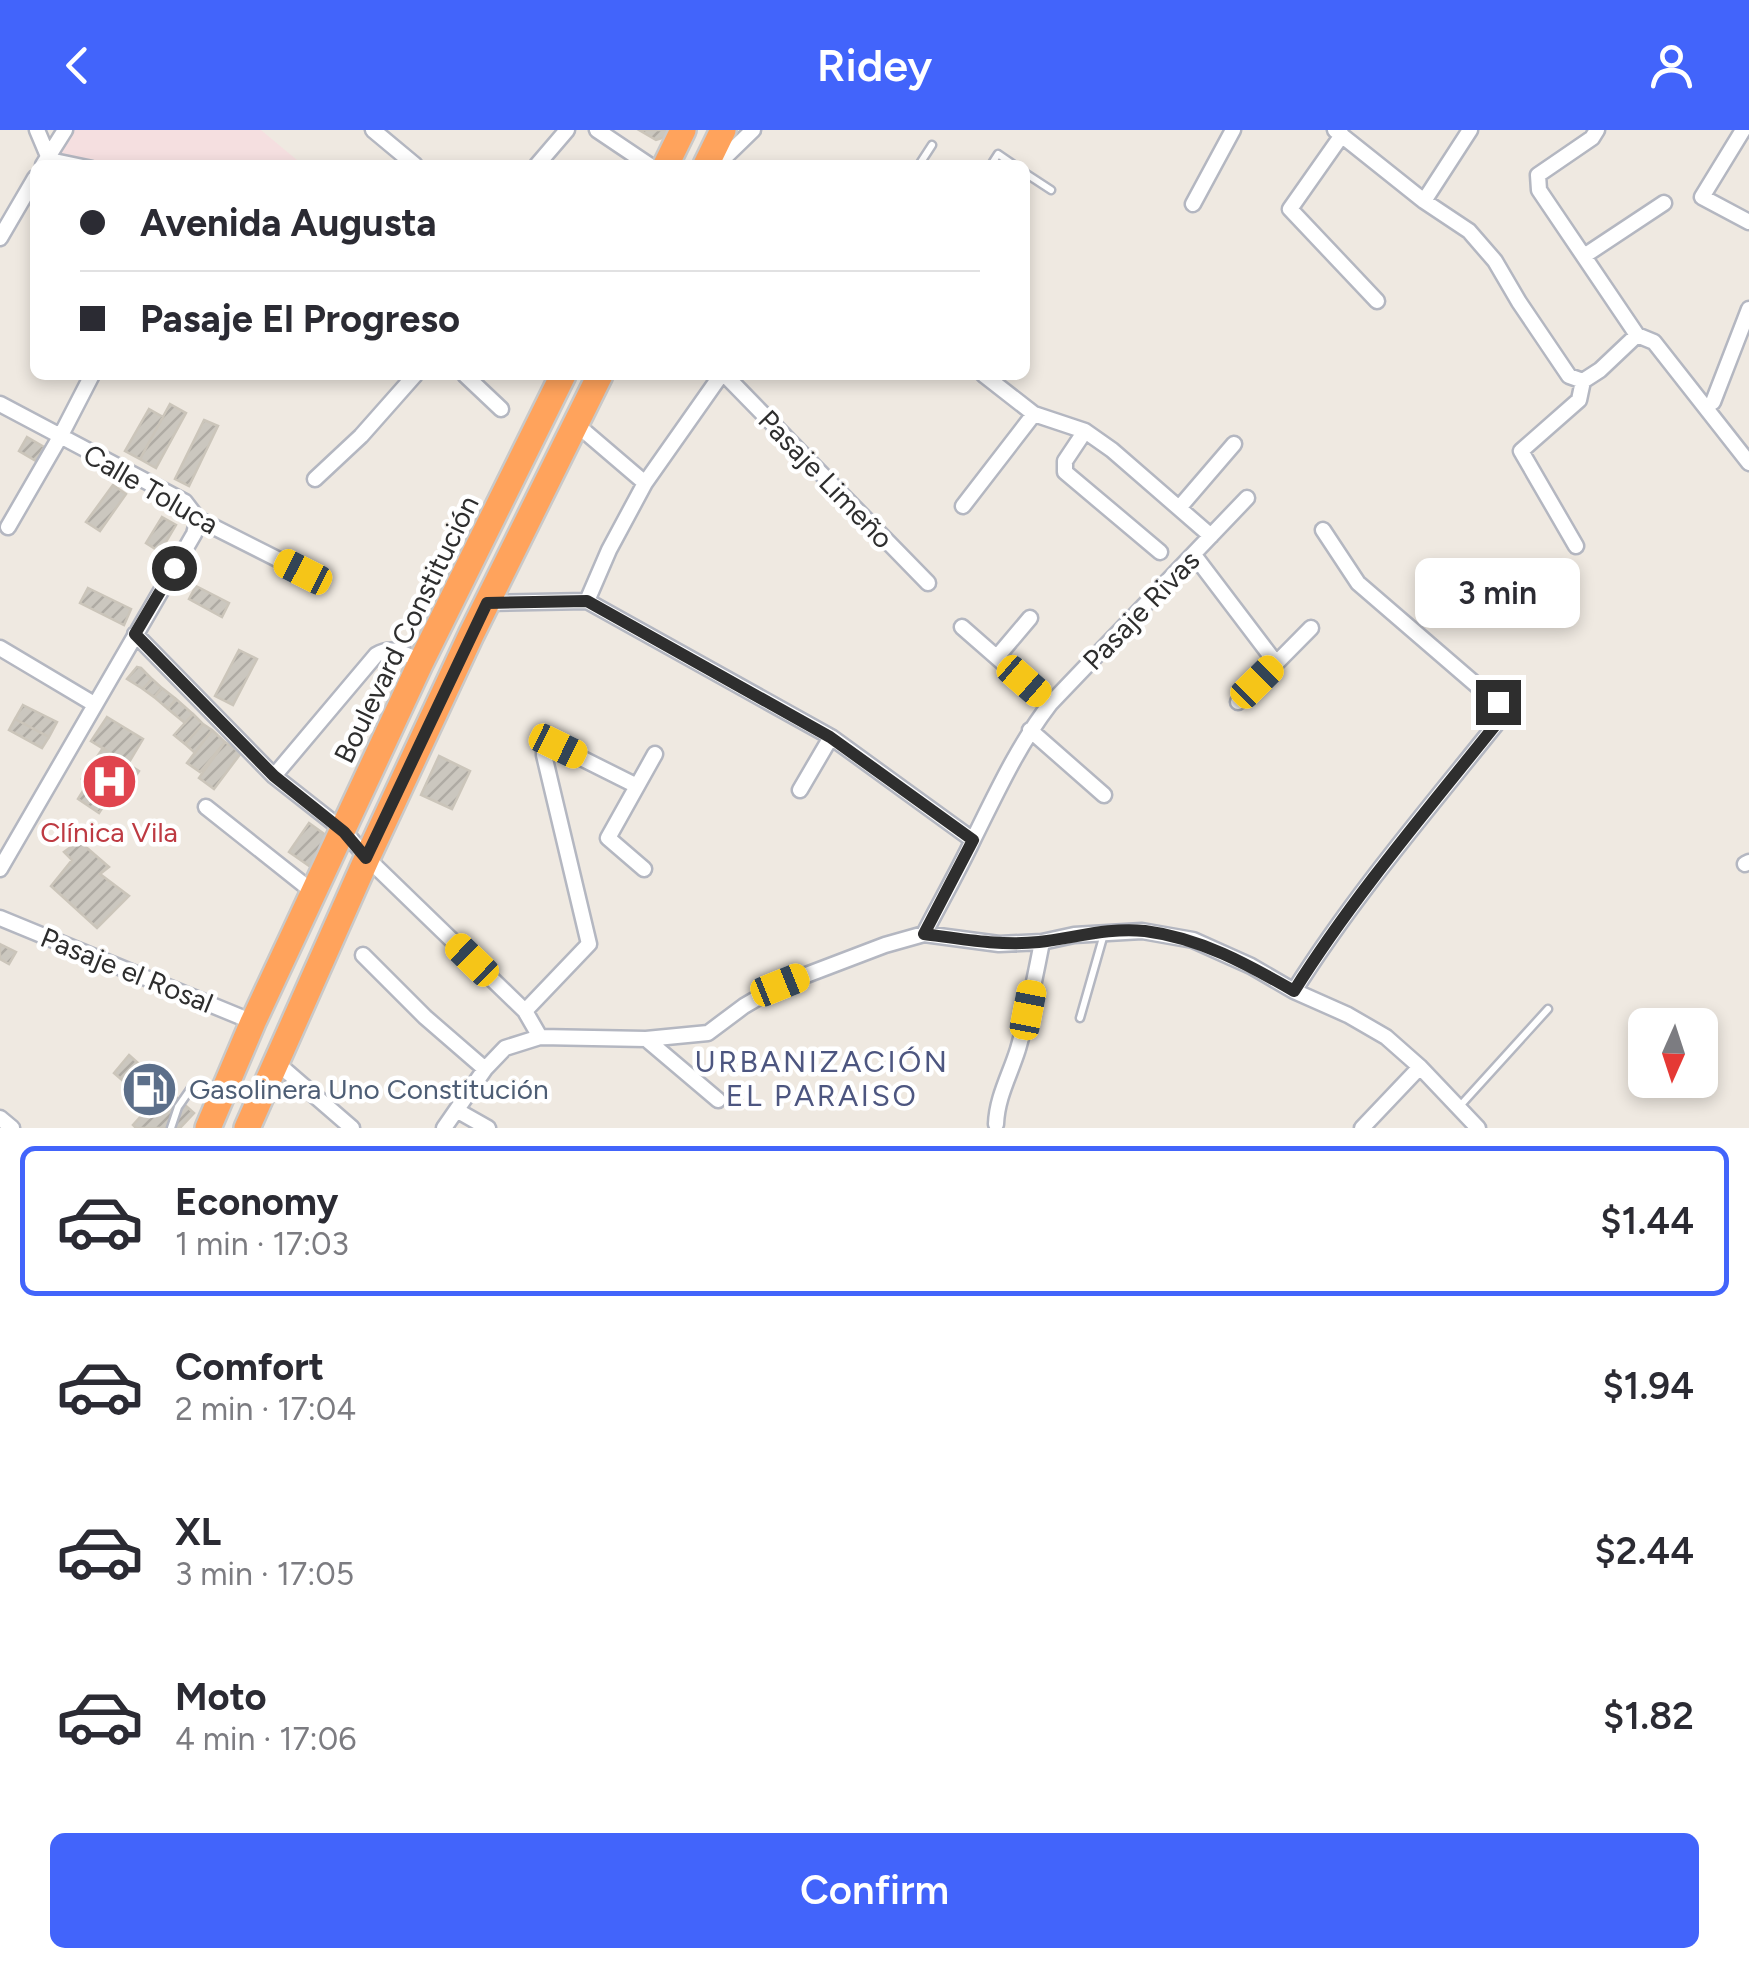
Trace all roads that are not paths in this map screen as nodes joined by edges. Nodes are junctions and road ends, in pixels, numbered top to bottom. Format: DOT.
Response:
graph roads {
  1 [pos="37,130"];
  2 [pos="65,130"];
  3 [pos="372,130"];
  4 [pos="568,130"];
  5 [pos="597,130"];
  6 [pos="683,130"];
  7 [pos="724,130"];
  8 [pos="753,130"];
  9 [pos="1233,130"];
  10 [pos="1470,130"];
  11 [pos="1597,130"];
  12 [pos="1742,130"];
  13 [pos="1339,132"];
  14 [pos="932,145"];
  15 [pos="45,160"];
  16 [pos="410,160"];
  17 [pos="541,160"];
  18 [pos="642,160"];
  19 [pos="668,160"];
  20 [pos="709,160"];
  21 [pos="723,160"];
  22 [pos="922,160"];
  23 [pos="1030,176"];
  24 [pos="30,187"];
  25 [pos="1051,190"];
  26 [pos="1424,201"];
  27 [pos="1664,203"];
  28 [pos="1193,204"];
  29 [pos="1749,222"];
  30 [pos="0,238"];
  31 [pos="1584,256"];
  32 [pos="1377,301"];
  33 [pos="1749,309"];
  34 [pos="1637,334"];
  35 [pos="89,380"];
  36 [pos="410,380"];
  37 [pos="469,380"];
  38 [pos="561,380"];
  39 [pos="598,380"];
  40 [pos="719,380"];
  41 [pos="728,380"];
  42 [pos="990,380"];
  43 [pos="1583,381"];
  44 [pos="1713,402"];
  45 [pos="0,404"];
  46 [pos="500,409"];
  47 [pos="1034,414"];
  48 [pos="576,424"];
  49 [pos="1084,432"];
  50 [pos="60,437"];
  51 [pos="1234,444"];
  52 [pos="1749,463"];
  53 [pos="315,479"];
  54 [pos="646,483"];
  55 [pos="1246,498"];
  56 [pos="963,506"];
  57 [pos="1179,508"];
  58 [pos="198,519"];
  59 [pos="8,528"];
  60 [pos="1323,530"];
  61 [pos="1211,536"];
  62 [pos="1576,546"];
  63 [pos="1160,552"];
  64 [pos="1194,555"];
  65 [pos="303,572"];
  66 [pos="928,583"];
  67 [pos="587,601"];
  68 [pos="487,603"];
  69 [pos="1030,618"];
  70 [pos="962,626"];
  71 [pos="1311,628"];
  72 [pos="135,634"];
  73 [pos="0,648"];
  74 [pos="997,658"];
  75 [pos="421,662"];
  76 [pos="1276,663"];
  77 [pos="1238,702"];
  78 [pos="94,704"];
  79 [pos="1050,704"];
  80 [pos="1030,730"];
  81 [pos="830,737"];
  82 [pos="656,754"];
  83 [pos="274,776"];
  84 [pos="637,786"];
  85 [pos="800,790"];
  86 [pos="1104,796"];
  87 [pos="206,807"];
  88 [pos="344,832"];
  89 [pos="973,840"];
  90 [pos="366,858"];
  91 [pos="2,859"];
  92 [pos="644,869"];
  93 [pos="313,892"];
  94 [pos="0,918"];
  95 [pos="1104,932"];
  96 [pos="924,934"];
  97 [pos="1042,942"];
  98 [pos="363,955"];
  99 [pos="1294,991"];
  100 [pos="1548,1009"];
  101 [pos="525,1011"];
  102 [pos="1080,1018"];
  103 [pos="253,1022"];
  104 [pos="540,1037"];
  105 [pos="646,1038"];
  106 [pos="276,1063"];
  107 [pos="1420,1067"];
  108 [pos="485,1069"];
  109 [pos="225,1088"];
  110 [pos="718,1100"];
  111 [pos="1459,1107"];
  112 [pos="458,1111"];
  113 [pos="0,1118"];
  114 [pos="996,1124"];
  115 [pos="12,1128"];
  116 [pos="171,1128"];
  117 [pos="208,1128"];
  118 [pos="247,1128"];
  119 [pos="352,1128"];
  120 [pos="444,1128"];
  121 [pos="488,1128"];
  122 [pos="1362,1128"];
  123 [pos="1478,1128"];
  1 -- 15 [label="street"];
  2 -- 15 [label="street"];
  3 -- 16 [label="street"];
  4 -- 17 [label="street"];
  5 -- 18 [label="street"];
  6 -- 19 [label="highway"];
  7 -- 20 [label="highway"];
  8 -- 21 [label="street"];
  9 -- 28 [label="street"];
  10 -- 26 [label="street"];
  11 -- 31 [label="street"];
  12 -- 29 [label="street"];
  13 -- 26 [label="street"];
  13 -- 32 [label="street"];
  14 -- 22 [label="lane"];
  23 -- 25 [label="lane"];
  24 -- 30 [label="street"];
  26 -- 43 [label="street"];
  27 -- 31 [label="street"];
  31 -- 34 [label="street"];
  33 -- 44 [label="street"];
  34 -- 43 [label="street"];
  34 -- 52 [label="street"];
  35 -- 50 [label="street"];
  36 -- 53 [label="street"];
  37 -- 46 [label="street"];
  38 -- 75 [label="highway, Boulevard Constitución"];
  39 -- 48 [label="highway"];
  40 -- 54 [label="street"];
  41 -- 66 [label="street, Pasaje Limeño"];
  42 -- 47 [label="street"];
  43 -- 62 [label="street"];
  45 -- 50 [label="street, Calle Toluca"];
  47 -- 49 [label="street"];
  47 -- 56 [label="street"];
  48 -- 54 [label="street"];
  48 -- 68 [label="highway"];
  49 -- 57 [label="street"];
  49 -- 63 [label="street"];
  50 -- 58 [label="street, Calle Toluca"];
  50 -- 59 [label="street"];
  51 -- 57 [label="street"];
  54 -- 67 [label="street"];
  55 -- 61 [label="street, Pasaje Rivas"];
  57 -- 61 [label="street"];
  58 -- 65 [label="street, Calle Toluca"];
  58 -- 72 [label="street"];
  60 -- 99 [label="street"];
  61 -- 64 [label="street, Pasaje Rivas"];
  64 -- 76 [label="street"];
  64 -- 79 [label="street, Pasaje Rivas"];
  67 -- 68 [label="street"];
  67 -- 81 [label="street"];
  68 -- 90 [label="highway"];
  69 -- 74 [label="street"];
  70 -- 74 [label="street"];
  71 -- 76 [label="street"];
  72 -- 78 [label="street"];
  72 -- 83 [label="street"];
  73 -- 78 [label="street"];
  74 -- 79 [label="street"];
  75 -- 83 [label="street"];
  75 -- 88 [label="highway, Boulevard Constitución"];
  76 -- 77 [label="street"];
  78 -- 91 [label="street"];
  79 -- 80 [label="street, Pasaje Rivas"];
  80 -- 86 [label="street"];
  80 -- 89 [label="street, Pasaje Rivas"];
  81 -- 85 [label="street"];
  81 -- 89 [label="street"];
  82 -- 84 [label="street"];
  83 -- 88 [label="street"];
  84 -- 92 [label="street"];
  84 -- 101 [label="street"];
  87 -- 93 [label="street"];
  88 -- 90 [label="street"];
  88 -- 93 [label="highway, Boulevard Constitución"];
  89 -- 96 [label="street, Pasaje Rivas"];
  90 -- 101 [label="street"];
  90 -- 106 [label="highway"];
  93 -- 103 [label="highway, Boulevard Constitución"];
  94 -- 103 [label="street, Pasaje el Rosal"];
  95 -- 97 [label="street"];
  95 -- 99 [label="street"];
  95 -- 102 [label="lane"];
  96 -- 97 [label="street"];
  96 -- 105 [label="street"];
  97 -- 114 [label="street"];
  98 -- 108 [label="street"];
  99 -- 107 [label="street"];
  100 -- 111 [label="lane"];
  101 -- 104 [label="street"];
  103 -- 109 [label="highway, Boulevard Constitución"];
  104 -- 105 [label="street"];
  104 -- 108 [label="street"];
  105 -- 110 [label="street"];
  106 -- 118 [label="highway"];
  106 -- 119 [label="street"];
  107 -- 111 [label="street"];
  107 -- 122 [label="street"];
  108 -- 112 [label="street"];
  109 -- 116 [label="lane"];
  109 -- 117 [label="highway, Boulevard Constitución"];
  111 -- 123 [label="street"];
  112 -- 120 [label="street"];
  112 -- 121 [label="street"];
  113 -- 115 [label="street"];
}
